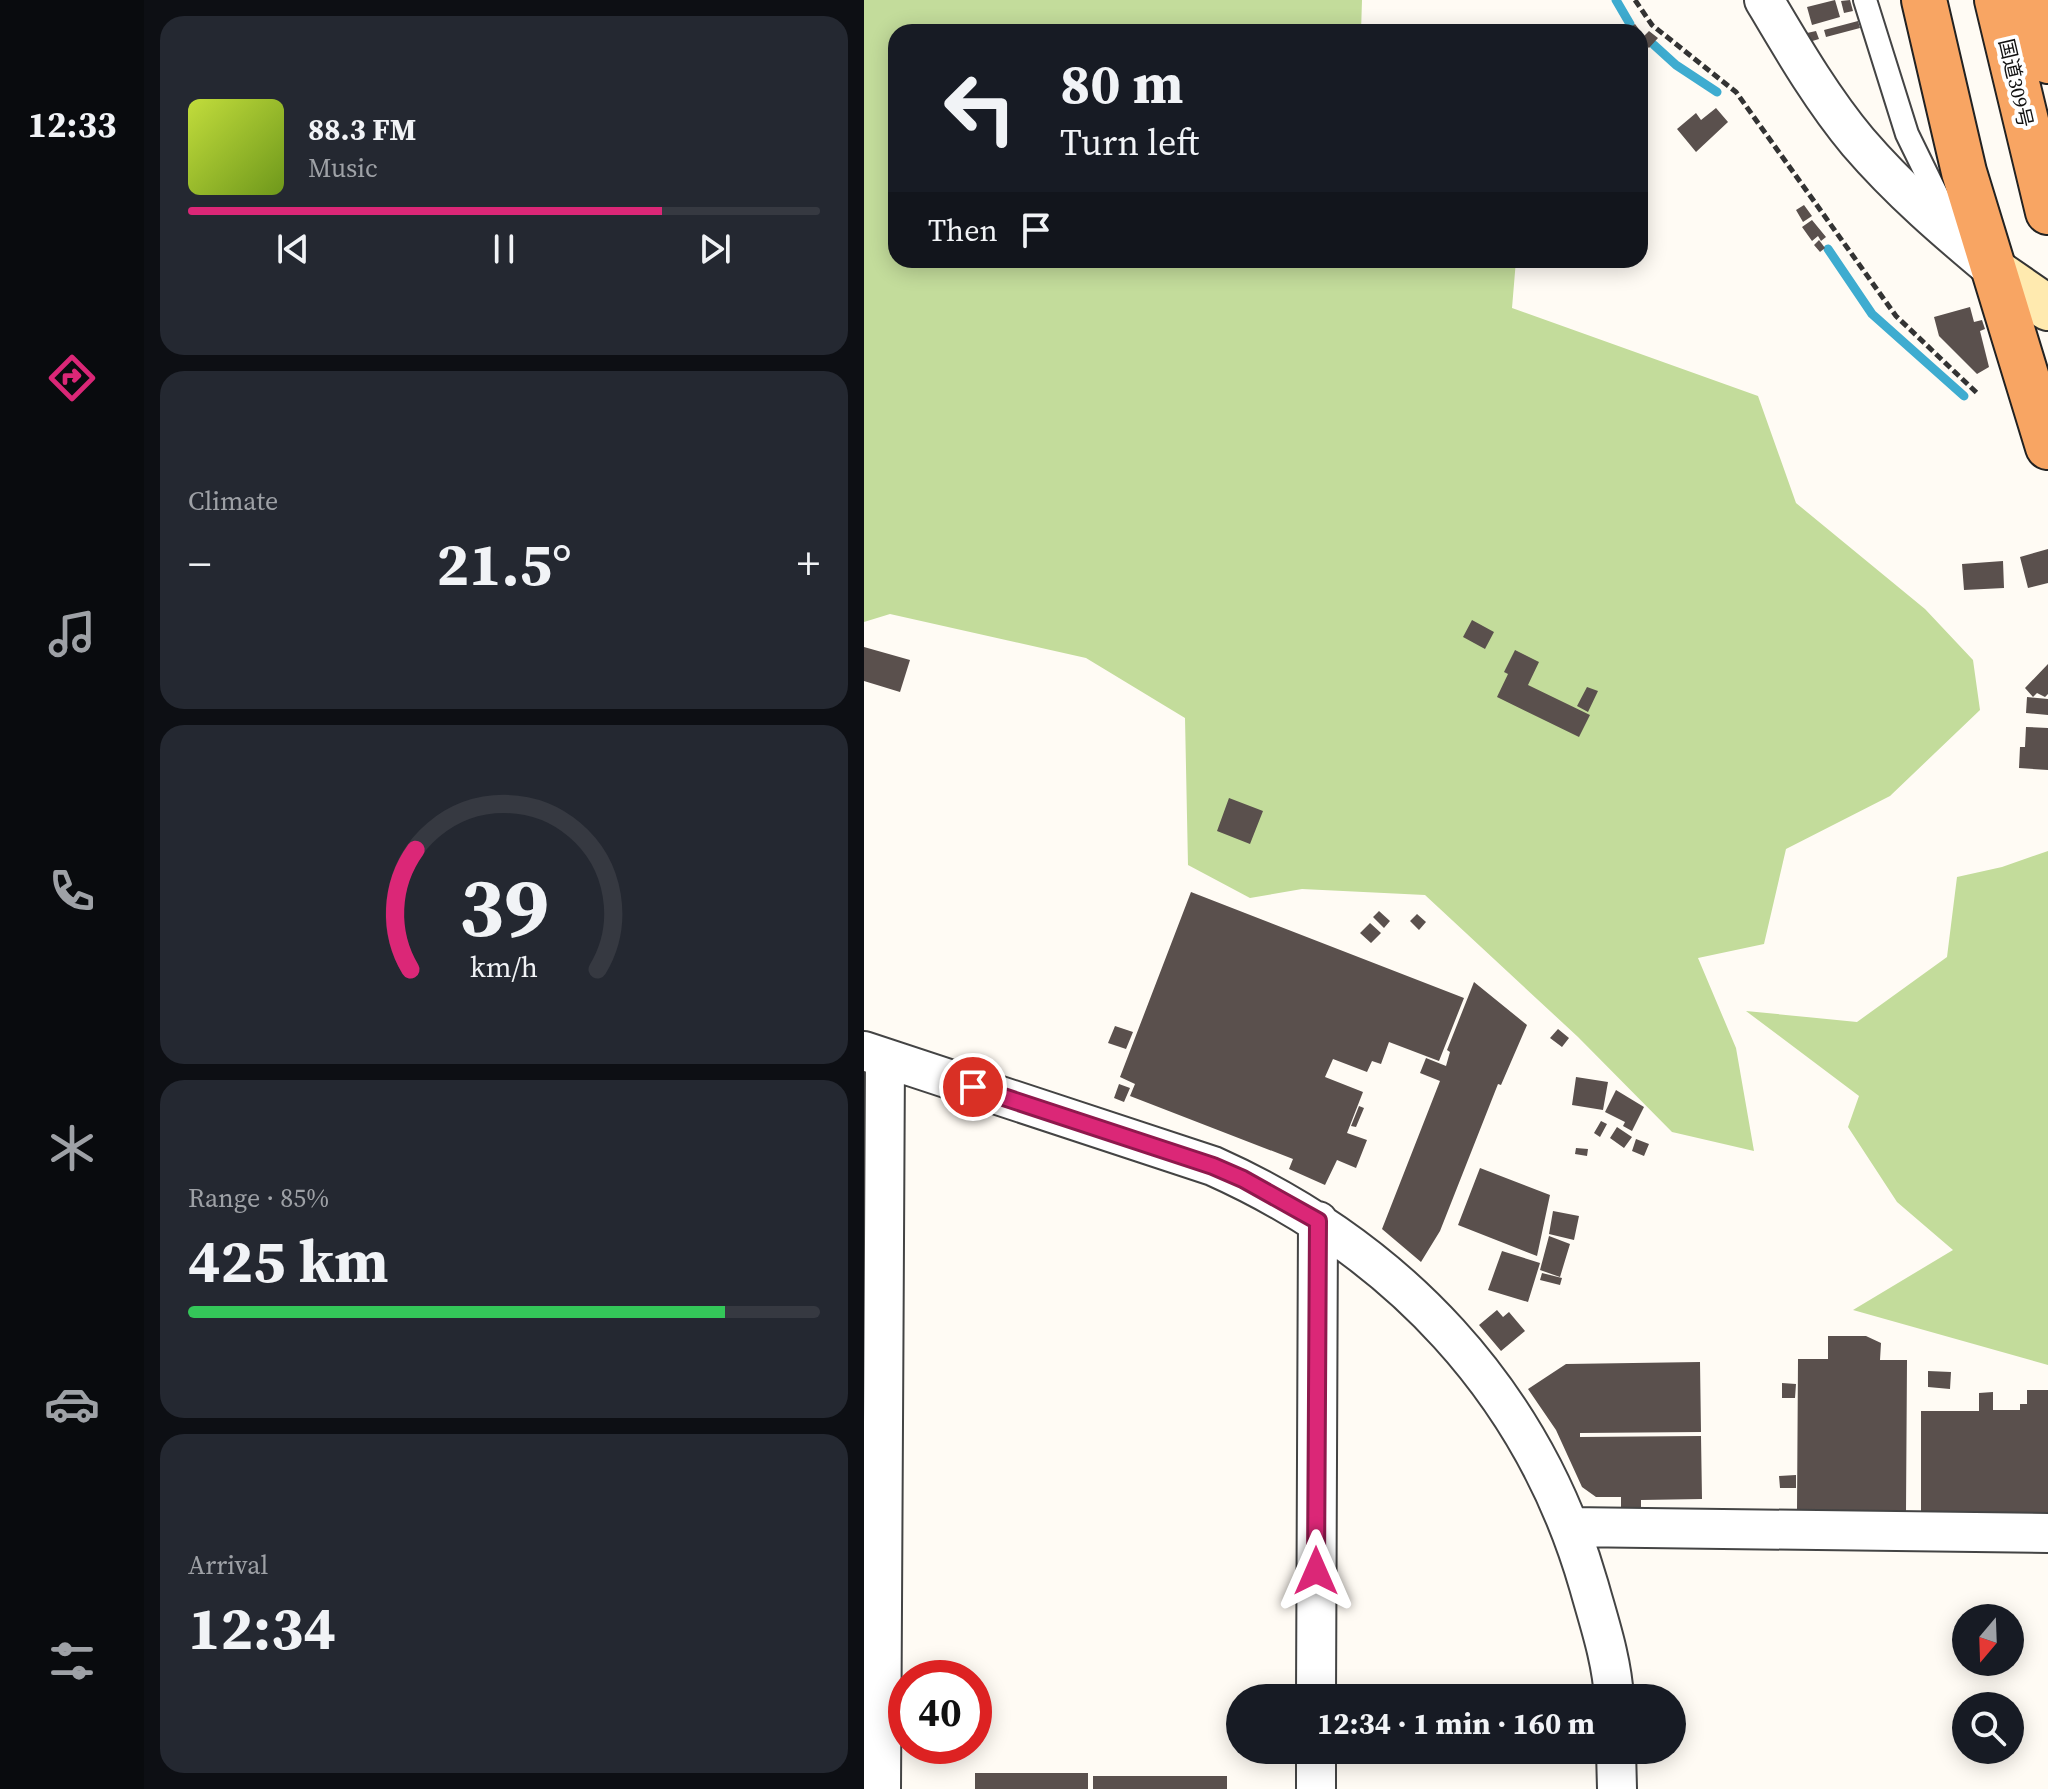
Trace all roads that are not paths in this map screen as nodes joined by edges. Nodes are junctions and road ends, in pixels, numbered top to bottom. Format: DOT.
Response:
graph roads {
  1 [pos="1764,0"];
  2 [pos="1865,0"];
  3 [pos="1924,0"];
  4 [pos="1997,0"];
  5 [pos="2033,0"];
  6 [pos="2048,61"];
  7 [pos="2048,212"];
  8 [pos="1960,241"];
  9 [pos="1996,272"];
  10 [pos="2048,308"];
  11 [pos="2048,447"];
  12 [pos="874,1055"];
  13 [pos="1318,1221"];
  14 [pos="1570,1527"];
  15 [pos="2048,1533"];
  16 [pos="1316,1684"];
  17 [pos="1611,1684"];
  18 [pos="1316,1764"];
  19 [pos="1616,1764"];
  20 [pos="881,1789"];
  21 [pos="1316,1789"];
  22 [pos="1617,1789"];
  1 -- 8 [label="street"];
  2 -- 8 [label="street"];
  3 -- 9 [label="highway"];
  4 -- 7 [label="highway, 国道309号"];
  5 -- 6 [label="highway, 国道309号"];
  8 -- 9 [label="street"];
  9 -- 10 [label="main road"];
  9 -- 11 [label="highway"];
  12 -- 13 [label="street"];
  12 -- 20 [label="street"];
  13 -- 14 [label="street"];
  13 -- 16 [label="street"];
  14 -- 15 [label="street"];
  14 -- 17 [label="street"];
  18 -- 21 [label="street"];
  19 -- 22 [label="street"];
}
